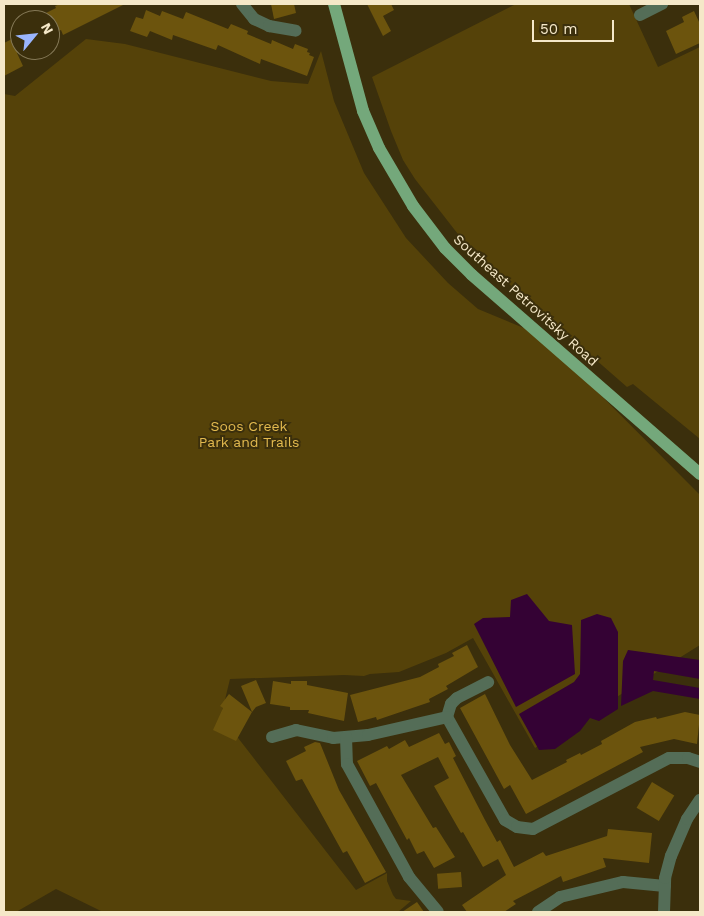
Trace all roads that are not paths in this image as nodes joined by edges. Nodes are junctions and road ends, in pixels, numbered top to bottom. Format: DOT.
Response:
graph roads {
  1 [pos="242,4"];
  2 [pos="334,4"];
  3 [pos="662,4"];
  4 [pos="640,15"];
  5 [pos="296,31"];
  6 [pos="700,474"];
  7 [pos="488,682"];
  8 [pos="447,716"];
  9 [pos="272,737"];
  10 [pos="346,737"];
  11 [pos="700,762"];
  12 [pos="700,800"];
  13 [pos="665,886"];
  14 [pos="438,912"];
  15 [pos="538,912"];
  16 [pos="664,912"];
  1 -- 5 [label="street"];
  2 -- 6 [label="main road, Southeast Petrovitsky Road"];
  3 -- 4 [label="street"];
  7 -- 8 [label="street"];
  8 -- 10 [label="street"];
  8 -- 11 [label="street"];
  9 -- 10 [label="street"];
  10 -- 14 [label="street"];
  12 -- 13 [label="street"];
  13 -- 15 [label="street"];
  13 -- 16 [label="street"];
}
